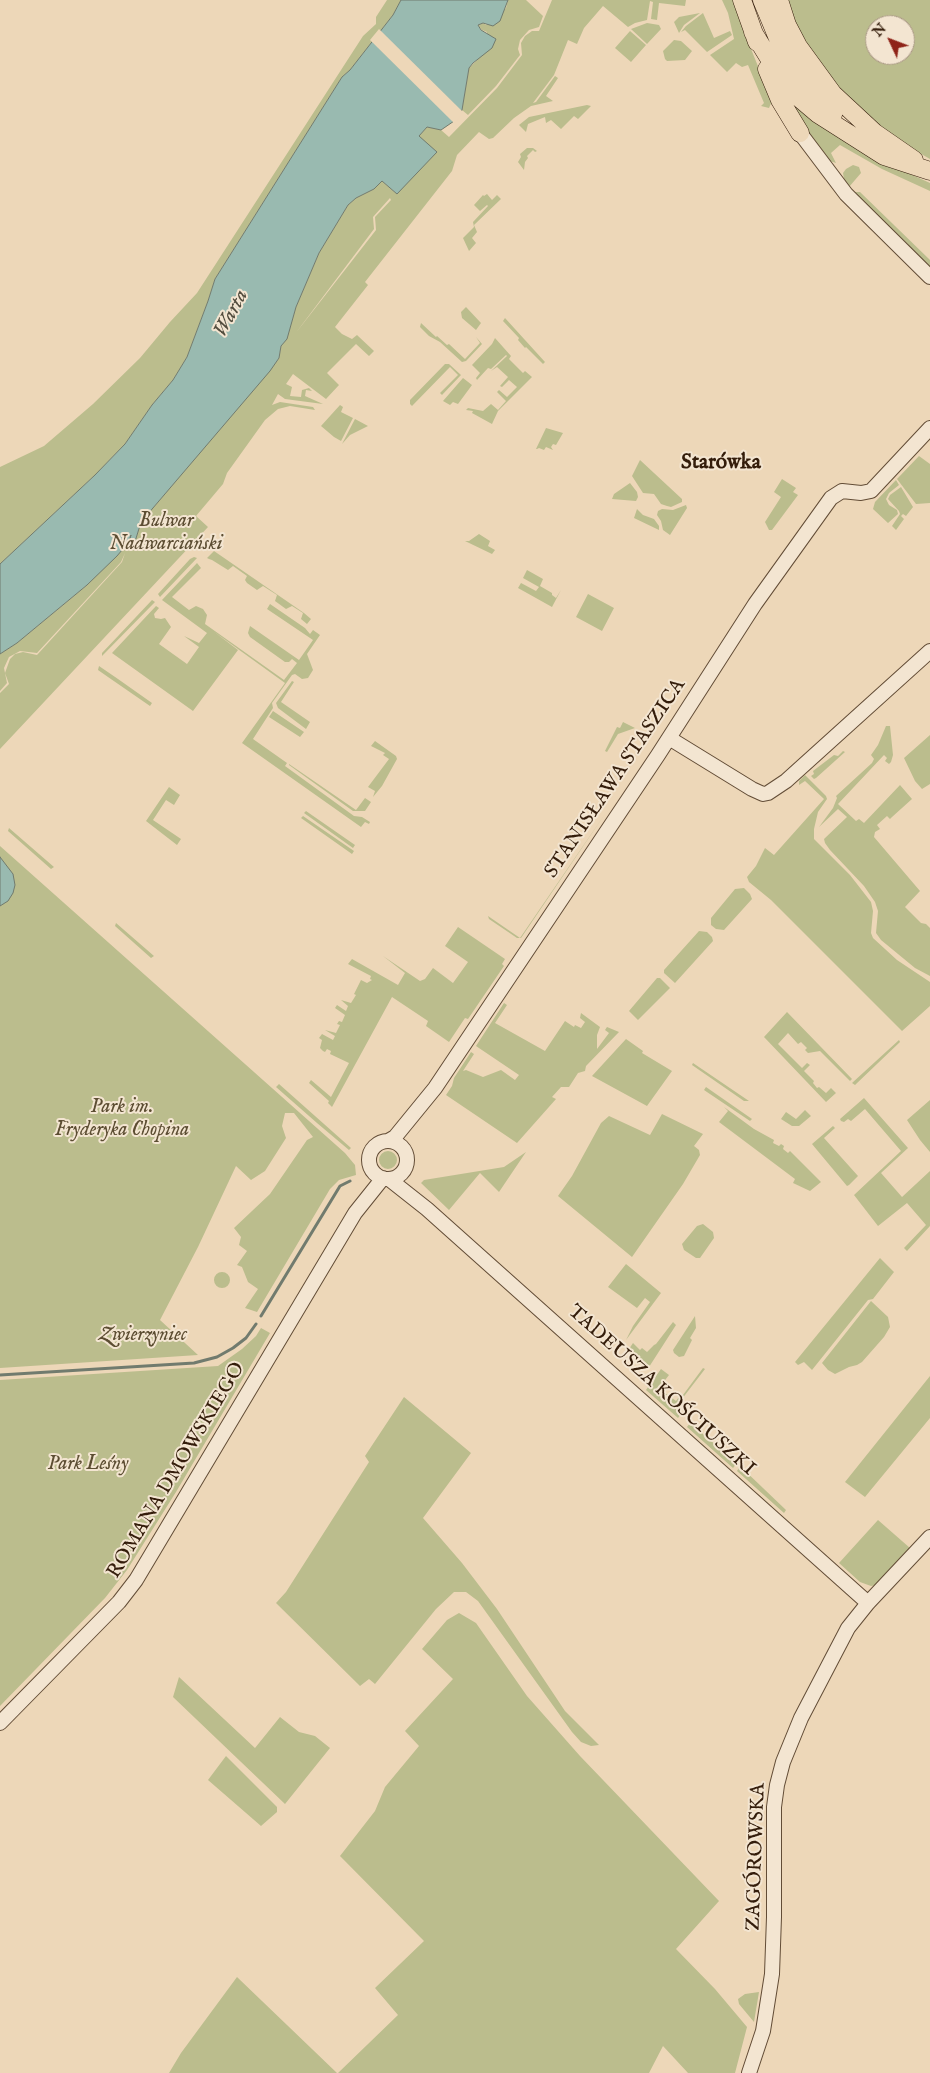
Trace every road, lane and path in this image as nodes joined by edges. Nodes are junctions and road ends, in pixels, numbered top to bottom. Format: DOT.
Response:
graph roads {
  1 [pos="742,0"];
  2 [pos="762,0"];
  3 [pos="778,0"];
  4 [pos="753,32"];
  5 [pos="800,133"];
  6 [pos="868,147"];
  7 [pos="929,171"];
  8 [pos="930,277"];
  9 [pos="930,428"];
  10 [pos="930,650"];
  11 [pos="669,738"];
  12 [pos="431,1094"];
  13 [pos="388,1141"];
  14 [pos="405,1150"];
  15 [pos="406,1166"];
  16 [pos="371,1168"];
  17 [pos="386,1179"];
  18 [pos="427,1209"];
  19 [pos="355,1213"];
  20 [pos="930,1536"];
  21 [pos="868,1603"];
  22 [pos="0,1724"];
  23 [pos="749,2073"];
  1 -- 4 [label="main road"];
  2 -- 6 [label="main road"];
  3 -- 7 [label="main road"];
  4 -- 5 [label="main road"];
  4 -- 6 [label="main road"];
  5 -- 8 [label="street"];
  6 -- 7 [label="main road"];
  9 -- 11 [label="street, STANISŁAWA STASZICA"];
  10 -- 11 [label="street"];
  11 -- 12 [label="street, STANISŁAWA STASZICA"];
  12 -- 13 [label="street, STANISŁAWA STASZICA"];
  12 -- 14 [label="street, STANISŁAWA STASZICA"];
  13 -- 14 [label="street"];
  13 -- 16 [label="street"];
  14 -- 15 [label="street"];
  15 -- 17 [label="street"];
  15 -- 18 [label="street, TADEUSZA KOŚCIUSZKI"];
  16 -- 17 [label="street"];
  16 -- 19 [label="street, ROMANA DMOWSKIEGO"];
  17 -- 18 [label="street, TADEUSZA KOŚCIUSZKI"];
  17 -- 19 [label="street, ROMANA DMOWSKIEGO"];
  18 -- 21 [label="street, TADEUSZA KOŚCIUSZKI"];
  19 -- 22 [label="street, ROMANA DMOWSKIEGO"];
  20 -- 21 [label="street, ZAGÓROWSKA"];
  21 -- 23 [label="street, ZAGÓROWSKA"];
}
